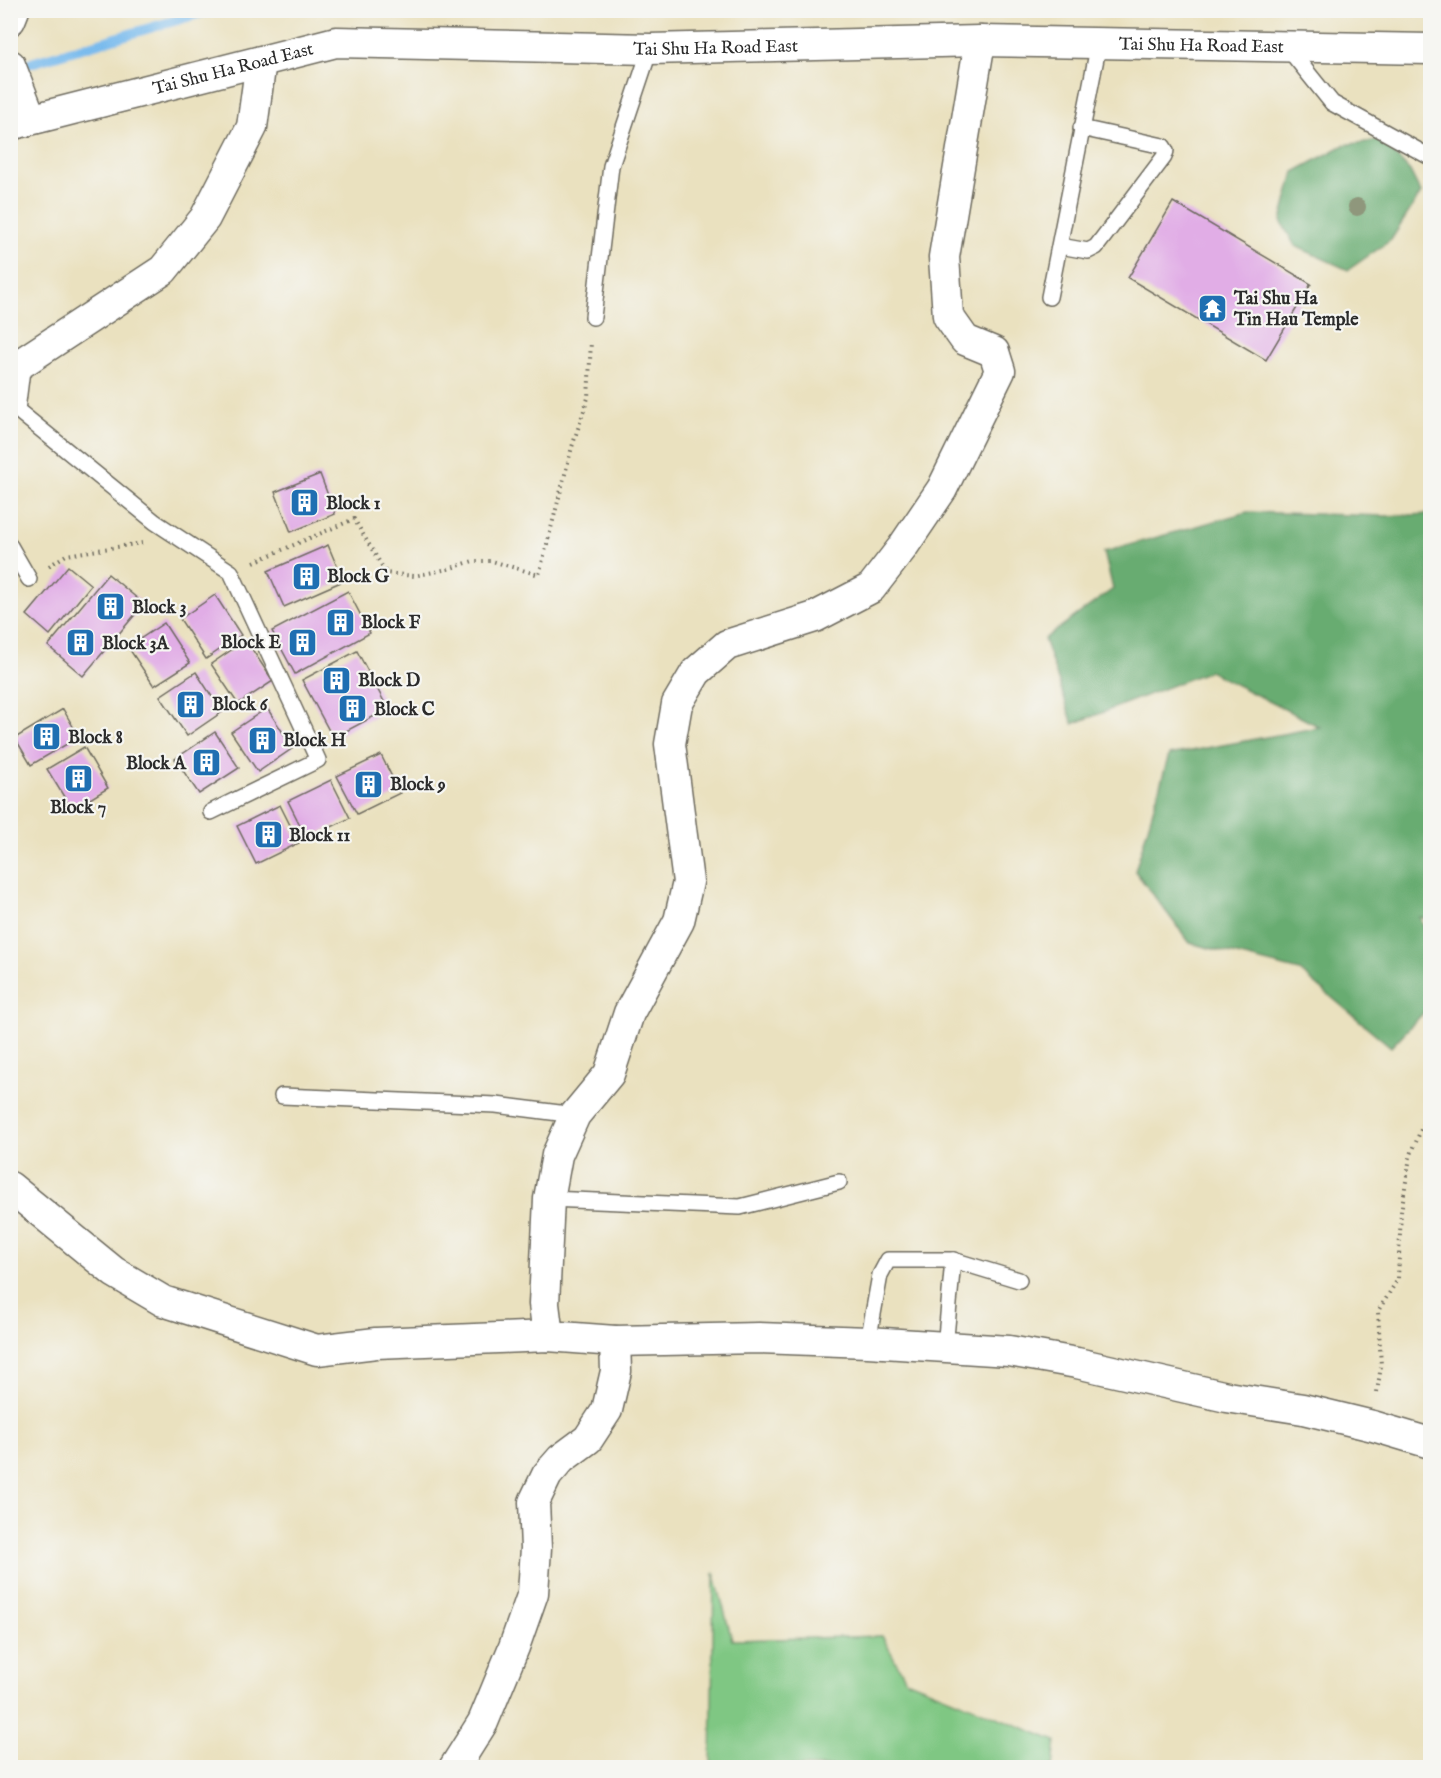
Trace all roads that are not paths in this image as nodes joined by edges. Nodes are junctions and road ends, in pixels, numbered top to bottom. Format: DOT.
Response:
graph roads {
  1 [pos="14,10"];
  2 [pos="10,20"];
  3 [pos="980,41"];
  4 [pos="1098,43"];
  5 [pos="1287,47"];
  6 [pos="650,49"];
  7 [pos="1431,50"];
  8 [pos="261,61"];
  9 [pos="10,64"];
  10 [pos="22,116"];
  11 [pos="1081,128"];
  12 [pos="1431,157"];
  13 [pos="1060,246"];
  14 [pos="1049,297"];
  15 [pos="593,316"];
  16 [pos="16,364"];
  17 [pos="10,546"];
  18 [pos="29,579"];
  19 [pos="211,812"];
  20 [pos="282,1095"];
  21 [pos="575,1115"];
  22 [pos="839,1182"];
  23 [pos="10,1187"];
  24 [pos="549,1199"];
  25 [pos="953,1260"];
  26 [pos="1019,1280"];
  27 [pos="548,1336"];
  28 [pos="615,1341"];
  29 [pos="868,1342"];
  30 [pos="945,1347"];
  31 [pos="1431,1443"];
  32 [pos="454,1767"];
  1 -- 2 [label="street"];
  3 -- 4 [label="street, Tai Shu Ha Road East"];
  3 -- 6 [label="street, Tai Shu Ha Road East"];
  3 -- 21 [label="street"];
  4 -- 5 [label="street, Tai Shu Ha Road East"];
  4 -- 11 [label="lane"];
  5 -- 7 [label="street, Tai Shu Ha Road East"];
  5 -- 12 [label="lane"];
  6 -- 8 [label="street, Tai Shu Ha Road East"];
  6 -- 15 [label="lane"];
  8 -- 10 [label="street, Tai Shu Ha Road East"];
  8 -- 16 [label="street"];
  9 -- 10 [label="street"];
  11 -- 13 [label="lane"];
  11 -- 13 [label="lane"];
  13 -- 14 [label="lane"];
  16 -- 19 [label="lane"];
  17 -- 18 [label="lane"];
  20 -- 21 [label="lane"];
  21 -- 24 [label="street"];
  22 -- 24 [label="lane"];
  23 -- 27 [label="street"];
  24 -- 27 [label="street"];
  25 -- 26 [label="lane"];
  25 -- 29 [label="lane"];
  25 -- 30 [label="lane"];
  27 -- 28 [label="street"];
  28 -- 29 [label="street"];
  28 -- 32 [label="street"];
  29 -- 30 [label="street"];
  30 -- 31 [label="street"];
}
